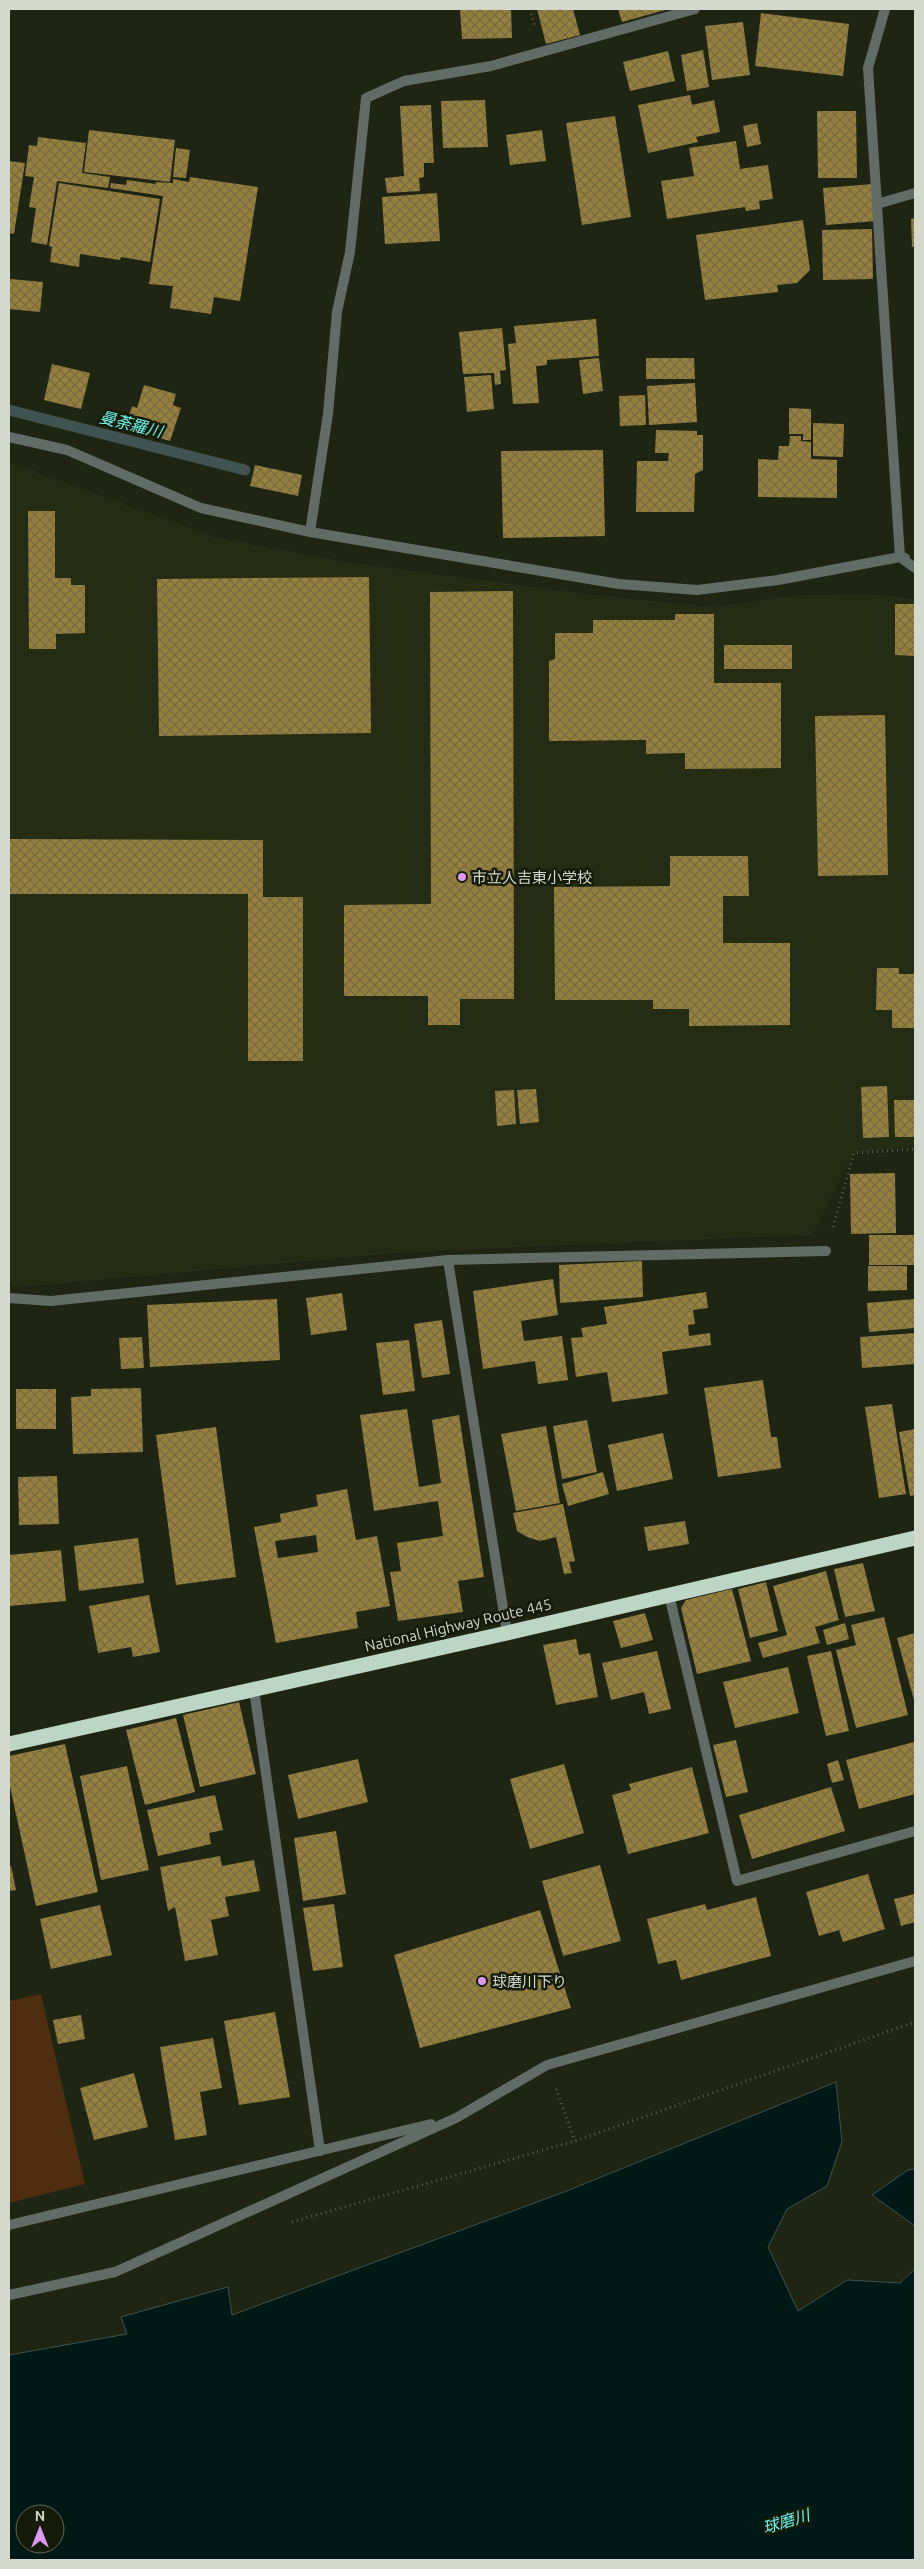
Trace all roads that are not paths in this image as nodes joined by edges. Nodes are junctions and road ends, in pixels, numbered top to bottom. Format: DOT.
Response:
graph roads {
  1 [pos="695,9"];
  2 [pos="885,9"];
  3 [pos="915,193"];
  4 [pos="877,204"];
  5 [pos="9,436"];
  6 [pos="310,532"];
  7 [pos="900,557"];
  8 [pos="915,560"];
  9 [pos="915,568"];
  10 [pos="826,1252"];
  11 [pos="448,1260"];
  12 [pos="9,1298"];
  13 [pos="915,1538"];
  14 [pos="668,1595"];
  15 [pos="507,1633"];
  16 [pos="254,1690"];
  17 [pos="9,1744"];
  18 [pos="915,1831"];
  19 [pos="915,1961"];
  20 [pos="456,2118"];
  21 [pos="320,2151"];
  22 [pos="9,2225"];
  23 [pos="9,2296"];
  1 -- 6 [label="street"];
  2 -- 4 [label="street"];
  3 -- 4 [label="street"];
  4 -- 7 [label="street"];
  5 -- 6 [label="street"];
  6 -- 7 [label="street"];
  7 -- 8 [label="street"];
  7 -- 9 [label="street"];
  10 -- 11 [label="street"];
  11 -- 12 [label="street"];
  11 -- 15 [label="street"];
  13 -- 14 [label="highway, National Highway Route 445"];
  14 -- 15 [label="highway, National Highway Route 445"];
  14 -- 18 [label="street"];
  15 -- 16 [label="highway, National Highway Route 445"];
  16 -- 17 [label="highway, National Highway Route 445"];
  16 -- 21 [label="street"];
  19 -- 20 [label="street"];
  20 -- 21 [label="street"];
  20 -- 23 [label="street"];
  21 -- 22 [label="street"];
}
